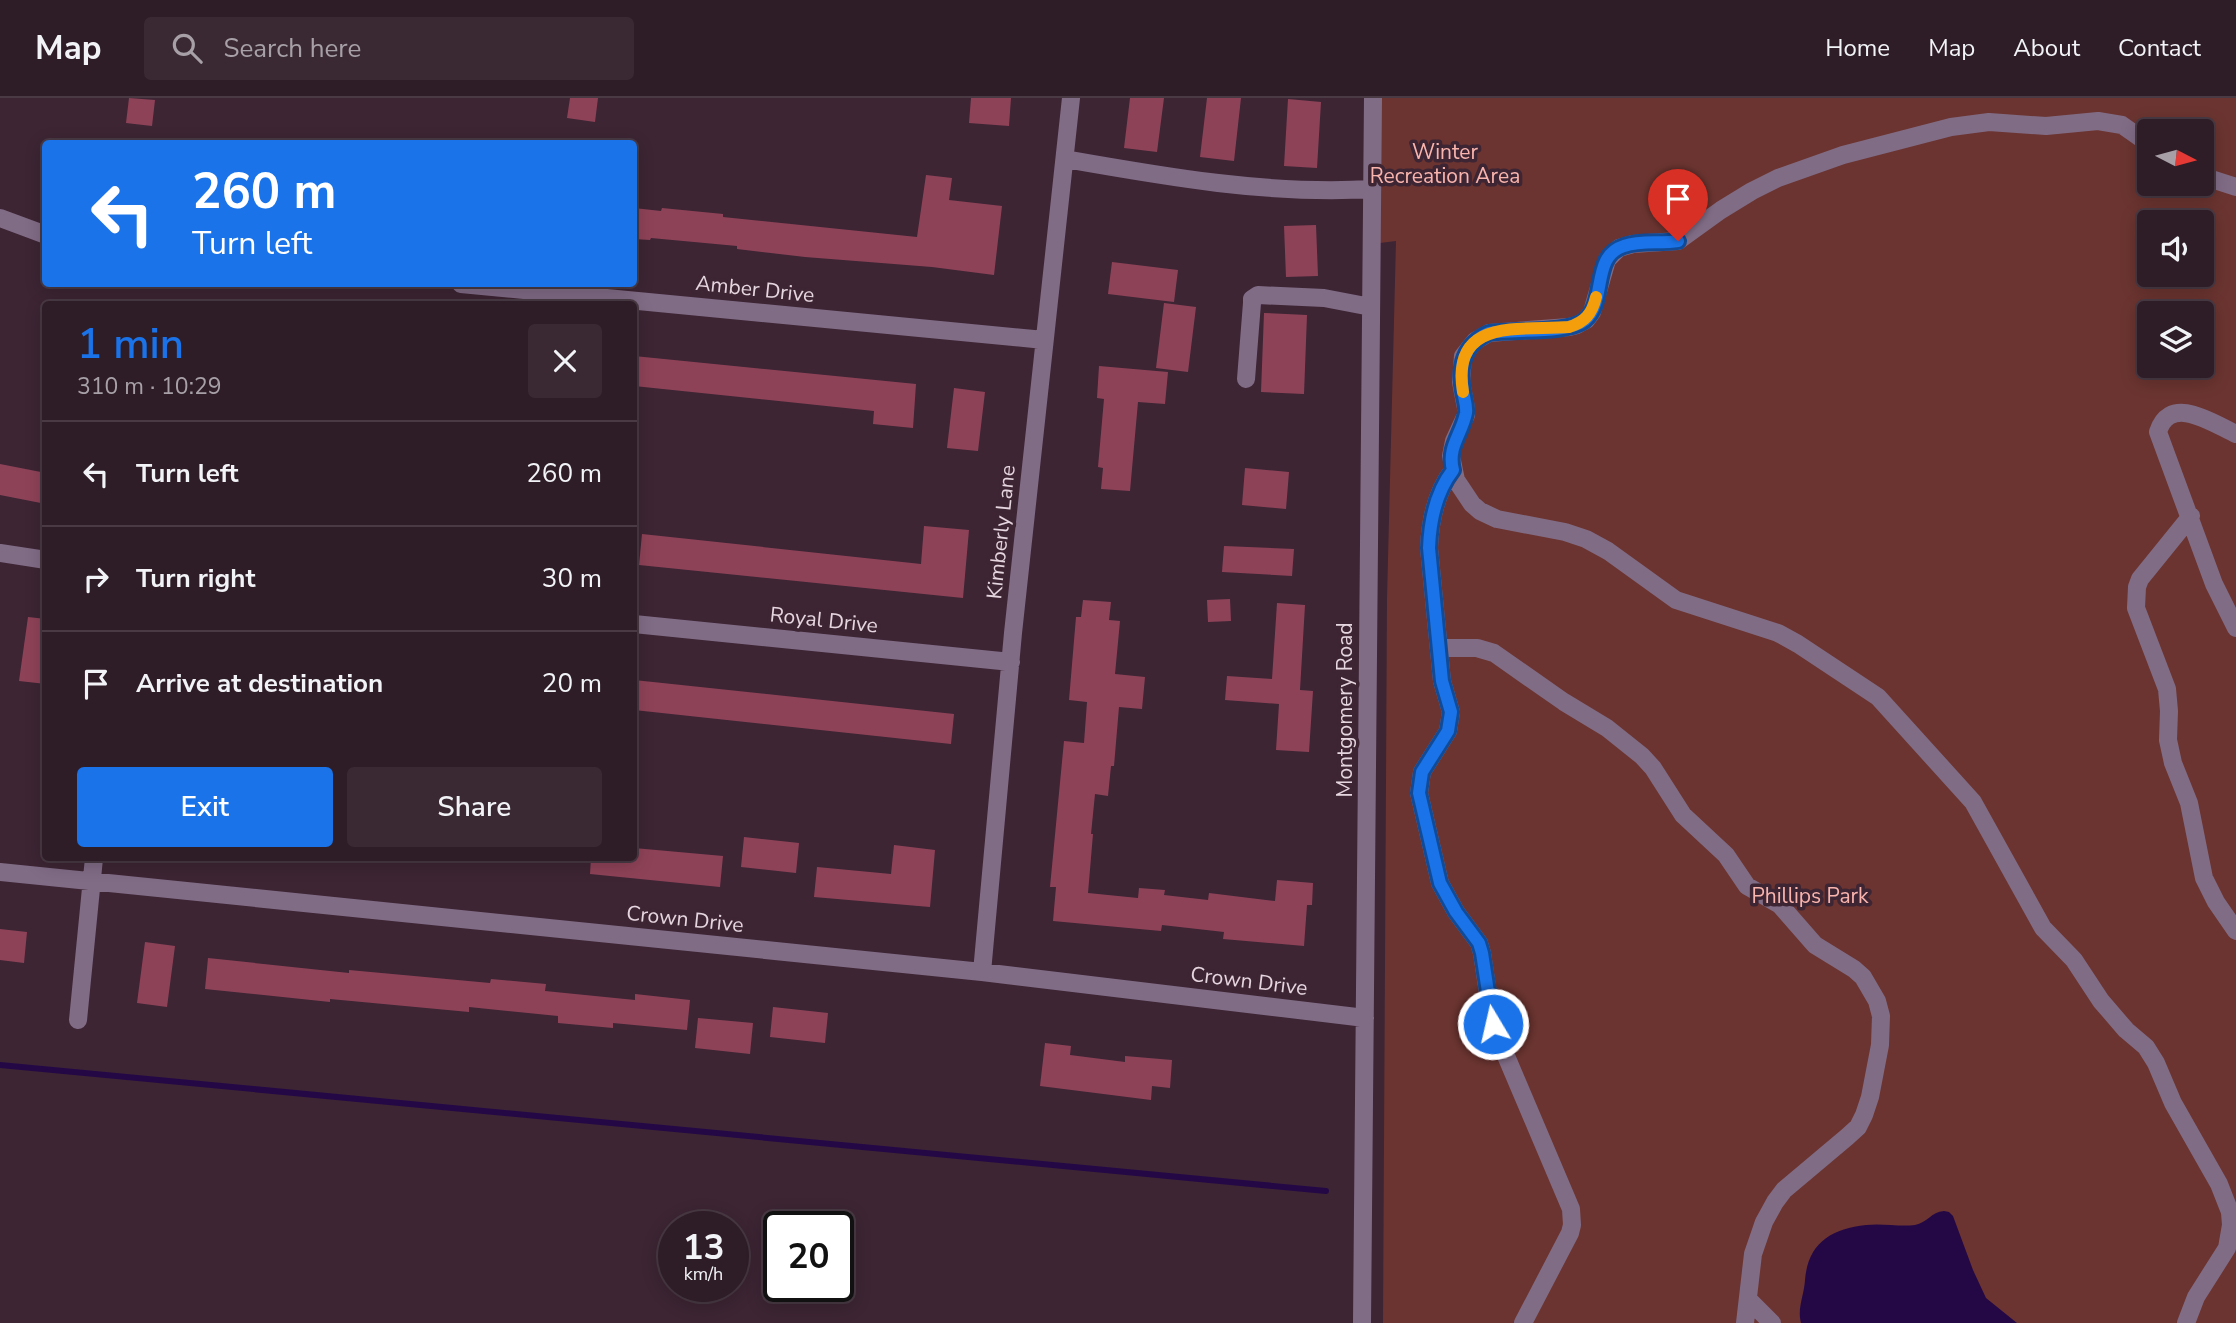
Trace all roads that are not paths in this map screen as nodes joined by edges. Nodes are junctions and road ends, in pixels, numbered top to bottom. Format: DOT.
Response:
graph roads {
  1 [pos="1071,98"];
  2 [pos="1373,98"];
  3 [pos="2137,136"];
  4 [pos="1065,159"];
  5 [pos="2214,180"];
  6 [pos="2236,187"];
  7 [pos="1372,189"];
  8 [pos="0,218"];
  9 [pos="42,234"];
  10 [pos="492,287"];
  11 [pos="1371,307"];
  12 [pos="1044,340"];
  13 [pos="1246,379"];
  14 [pos="2236,434"];
  15 [pos="1453,470"];
  16 [pos="2191,516"];
  17 [pos="0,553"];
  18 [pos="42,559"];
  19 [pos="637,624"];
  20 [pos="2236,628"];
  21 [pos="1440,648"];
  22 [pos="1011,662"];
  23 [pos="94,861"];
  24 [pos="0,872"];
  25 [pos="91,882"];
  26 [pos="2236,931"];
  27 [pos="982,972"];
  28 [pos="1365,1018"];
  29 [pos="78,1020"];
  30 [pos="1748,1299"];
  31 [pos="1362,1323"];
  32 [pos="1523,1323"];
  33 [pos="1745,1323"];
  34 [pos="1772,1323"];
  35 [pos="2186,1323"];
  1 -- 4 [label="street, Kimberly Lane"];
  2 -- 7 [label="street, Montgomery Road"];
  3 -- 15 [label="street"];
  4 -- 7 [label="street"];
  4 -- 12 [label="street, Kimberly Lane"];
  5 -- 6 [label="street"];
  7 -- 11 [label="street, Montgomery Road"];
  8 -- 9 [label="street"];
  10 -- 12 [label="street, Amber Drive"];
  11 -- 13 [label="street"];
  11 -- 28 [label="street, Montgomery Road"];
  12 -- 22 [label="street, Kimberly Lane"];
  14 -- 16 [label="street"];
  15 -- 21 [label="street"];
  15 -- 35 [label="street"];
  16 -- 20 [label="street"];
  16 -- 26 [label="street"];
  17 -- 18 [label="street"];
  19 -- 22 [label="street, Royal Drive"];
  21 -- 30 [label="street"];
  21 -- 32 [label="street"];
  22 -- 27 [label="street, Kimberly Lane"];
  23 -- 25 [label="street"];
  24 -- 25 [label="street, Crown Drive"];
  25 -- 27 [label="street, Crown Drive"];
  25 -- 29 [label="street"];
  27 -- 28 [label="street, Crown Drive"];
  28 -- 31 [label="street, Montgomery Road"];
  30 -- 33 [label="street"];
  30 -- 34 [label="street"];
}
